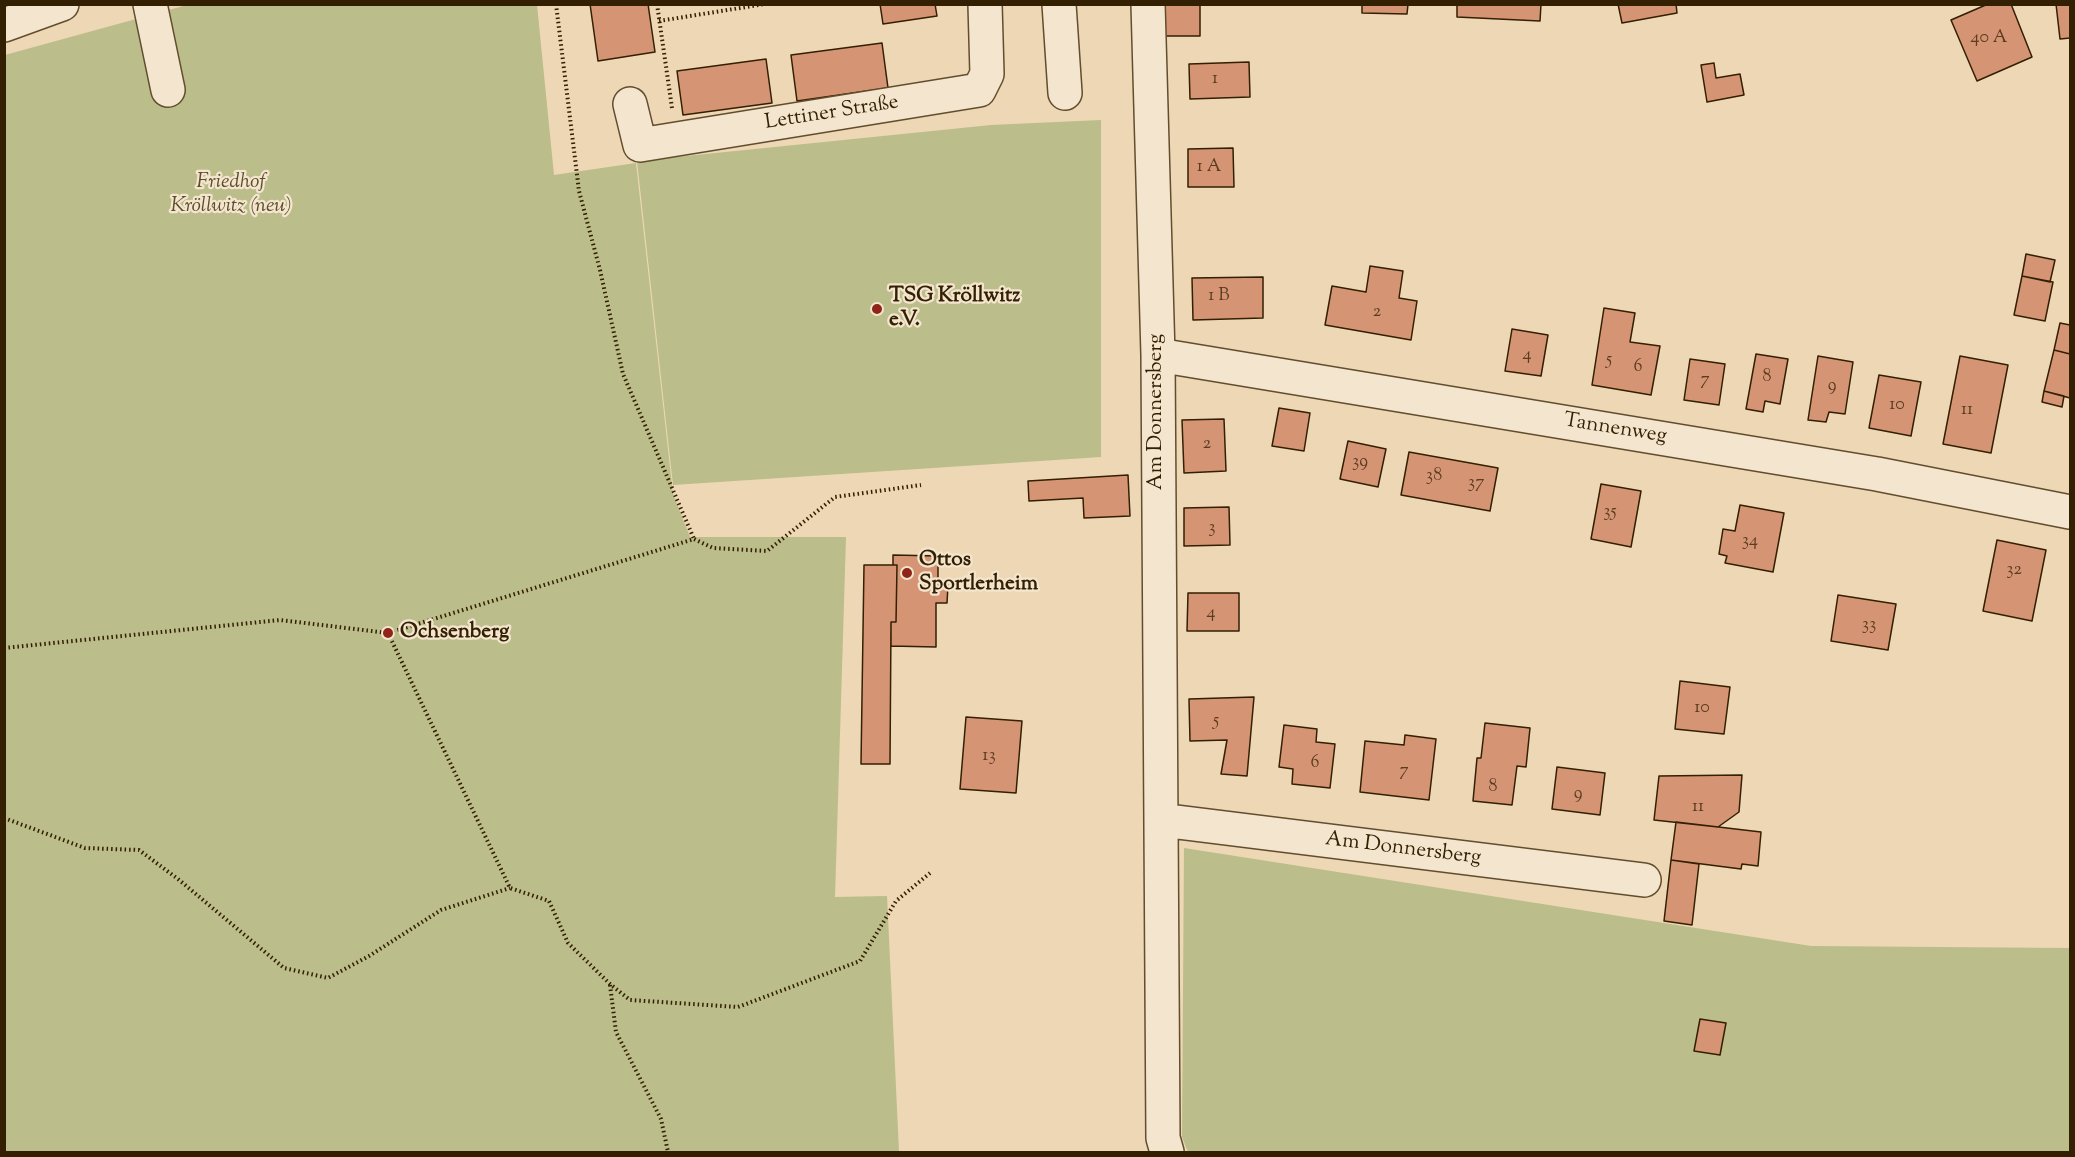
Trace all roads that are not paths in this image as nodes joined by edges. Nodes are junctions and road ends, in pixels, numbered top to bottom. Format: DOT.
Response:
graph roads {
  1 [pos="62,4"];
  2 [pos="150,4"];
  3 [pos="985,4"];
  4 [pos="1059,4"];
  5 [pos="1148,4"];
  6 [pos="4,26"];
  7 [pos="168,90"];
  8 [pos="1065,93"];
  9 [pos="630,104"];
  10 [pos="1158,355"];
  11 [pos="2070,512"];
  12 [pos="1161,820"];
  13 [pos="1644,880"];
  14 [pos="1167,1152"];
  1 -- 6 [label="street"];
  2 -- 7 [label="street"];
  3 -- 9 [label="street, Lettiner Straße"];
  4 -- 8 [label="street"];
  5 -- 10 [label="street, Am Donnersberg"];
  10 -- 11 [label="street, Tannenweg"];
  10 -- 12 [label="street, Am Donnersberg"];
  12 -- 13 [label="street, Am Donnersberg"];
  12 -- 14 [label="street, Am Donnersberg"];
}
